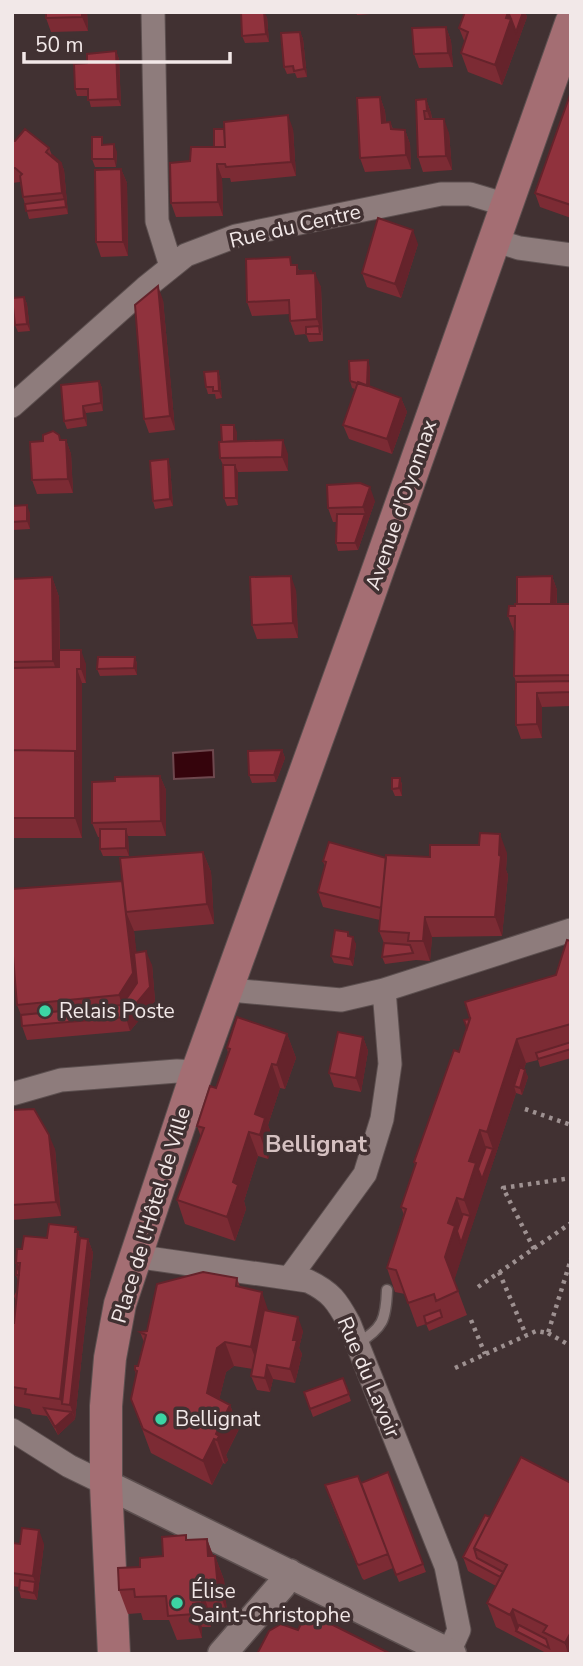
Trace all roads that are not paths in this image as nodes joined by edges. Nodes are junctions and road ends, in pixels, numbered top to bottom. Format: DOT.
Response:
graph roads {
  1 [pos="153,12"];
  2 [pos="571,23"];
  3 [pos="507,205"];
  4 [pos="494,240"];
  5 [pos="571,255"];
  6 [pos="171,266"];
  7 [pos="12,406"];
  8 [pos="571,930"];
  9 [pos="228,986"];
  10 [pos="384,990"];
  11 [pos="197,1072"];
  12 [pos="12,1094"];
  13 [pos="134,1256"];
  14 [pos="290,1277"];
  15 [pos="387,1290"];
  16 [pos="357,1344"];
  17 [pos="12,1430"];
  18 [pos="106,1484"];
  19 [pos="289,1573"];
  20 [pos="451,1653"];
  21 [pos="114,1654"];
  22 [pos="222,1654"];
  1 -- 6 [label="street"];
  2 -- 3 [label="main road, Avenue d'Oyonnax"];
  3 -- 4 [label="main road, Avenue d'Oyonnax"];
  3 -- 6 [label="street, Rue du Centre"];
  4 -- 5 [label="street"];
  4 -- 9 [label="main road, Avenue d'Oyonnax"];
  6 -- 7 [label="street, Rue du Centre"];
  8 -- 10 [label="street"];
  9 -- 10 [label="street"];
  9 -- 11 [label="main road, Place de l'Hôtel de Ville"];
  10 -- 14 [label="street"];
  11 -- 12 [label="street"];
  11 -- 13 [label="main road, Place de l'Hôtel de Ville"];
  13 -- 14 [label="street, Rue du Lavoir"];
  13 -- 18 [label="main road, Place de l'Hôtel de Ville"];
  14 -- 16 [label="street, Rue du Lavoir"];
  15 -- 16 [label="lane"];
  16 -- 20 [label="street, Rue du Lavoir"];
  17 -- 18 [label="street"];
  18 -- 19 [label="street"];
  18 -- 21 [label="main road, Place de l'Hôtel de Ville"];
  19 -- 20 [label="street"];
  19 -- 22 [label="street"];
}
